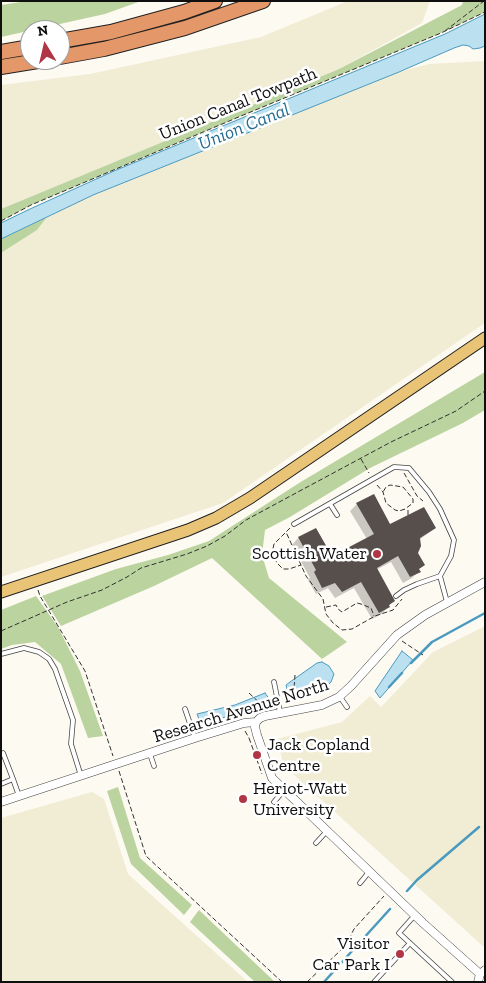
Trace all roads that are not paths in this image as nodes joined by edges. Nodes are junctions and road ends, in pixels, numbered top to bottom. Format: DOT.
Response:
graph roads {
  1 [pos="215,1"];
  2 [pos="263,1"];
  3 [pos="70,39"];
  4 [pos="20,49"];
  5 [pos="1,52"];
  6 [pos="70,55"];
  7 [pos="20,64"];
  8 [pos="1,67"];
  9 [pos="485,338"];
  10 [pos="330,504"];
  11 [pos="337,515"];
  12 [pos="294,524"];
  13 [pos="440,576"];
  14 [pos="485,582"];
  15 [pos="1,592"];
  16 [pos="396,596"];
  17 [pos="447,602"];
  18 [pos="1,654"];
  19 [pos="274,682"];
  20 [pos="340,696"];
  21 [pos="347,707"];
  22 [pos="185,709"];
  23 [pos="280,712"];
  24 [pos="256,722"];
  25 [pos="195,738"];
  26 [pos="3,753"];
  27 [pos="150,754"];
  28 [pos="154,766"];
  29 [pos="81,776"];
  30 [pos="13,780"];
  31 [pos="1,784"];
  32 [pos="284,790"];
  33 [pos="19,796"];
  34 [pos="1,802"];
  35 [pos="274,802"];
  36 [pos="327,831"];
  37 [pos="316,843"];
  38 [pos="369,872"];
  39 [pos="360,882"];
  40 [pos="415,915"];
  41 [pos="410,943"];
  42 [pos="481,975"];
  43 [pos="374,982"];
  44 [pos="452,982"];
  1 -- 3 [label="highway"];
  2 -- 6 [label="highway"];
  4 -- 5 [label="highway"];
  7 -- 8 [label="highway"];
  9 -- 15 [label="main road"];
  10 -- 11 [label="lane"];
  10 -- 12 [label="lane"];
  10 -- 13 [label="lane"];
  13 -- 16 [label="lane"];
  13 -- 17 [label="lane"];
  14 -- 17 [label="street, Research Avenue North"];
  17 -- 20 [label="street, Research Avenue North"];
  18 -- 29 [label="lane"];
  19 -- 23 [label="lane"];
  20 -- 21 [label="lane"];
  20 -- 23 [label="street, Research Avenue North"];
  22 -- 25 [label="lane"];
  23 -- 24 [label="street, Research Avenue North"];
  24 -- 25 [label="street, Research Avenue North"];
  24 -- 32 [label="street"];
  25 -- 27 [label="street, Research Avenue North"];
  26 -- 30 [label="lane"];
  27 -- 28 [label="lane"];
  27 -- 29 [label="street, Research Avenue North"];
  29 -- 33 [label="street, Research Avenue North"];
  30 -- 31 [label="lane"];
  30 -- 33 [label="lane"];
  32 -- 35 [label="lane"];
  32 -- 36 [label="street"];
  33 -- 34 [label="street, Research Avenue North"];
  36 -- 37 [label="lane"];
  36 -- 38 [label="street"];
  38 -- 39 [label="lane"];
  38 -- 40 [label="street"];
  40 -- 41 [label="lane"];
  40 -- 42 [label="street"];
  41 -- 43 [label="lane"];
  41 -- 44 [label="lane"];
}
